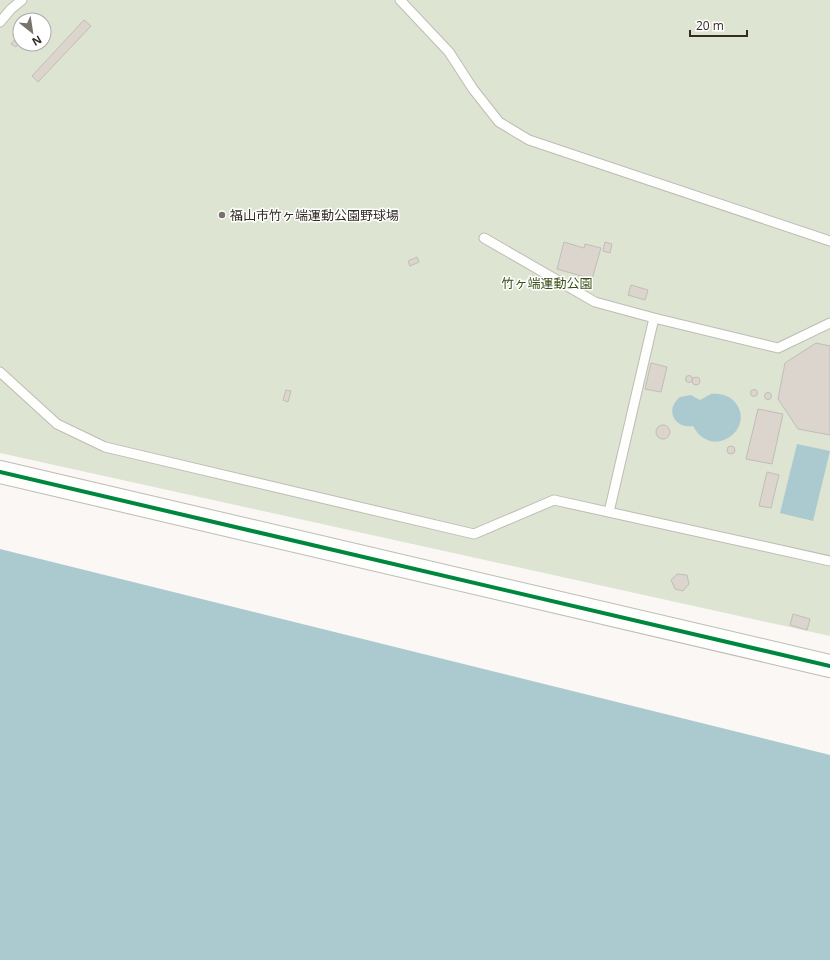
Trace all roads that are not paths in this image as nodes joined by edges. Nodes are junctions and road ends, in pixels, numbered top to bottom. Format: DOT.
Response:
graph roads {
  1 [pos="22,0"];
  2 [pos="400,0"];
  3 [pos="0,22"];
  4 [pos="484,238"];
  5 [pos="830,241"];
  6 [pos="654,318"];
  7 [pos="830,323"];
  8 [pos="0,372"];
  9 [pos="0,472"];
  10 [pos="609,512"];
  11 [pos="830,561"];
  12 [pos="830,666"];
  1 -- 3 [label="lane"];
  2 -- 5 [label="lane"];
  4 -- 6 [label="lane"];
  6 -- 7 [label="lane"];
  6 -- 10 [label="lane"];
  8 -- 10 [label="lane"];
  9 -- 12 [label="street"];
  10 -- 11 [label="lane"];
}
